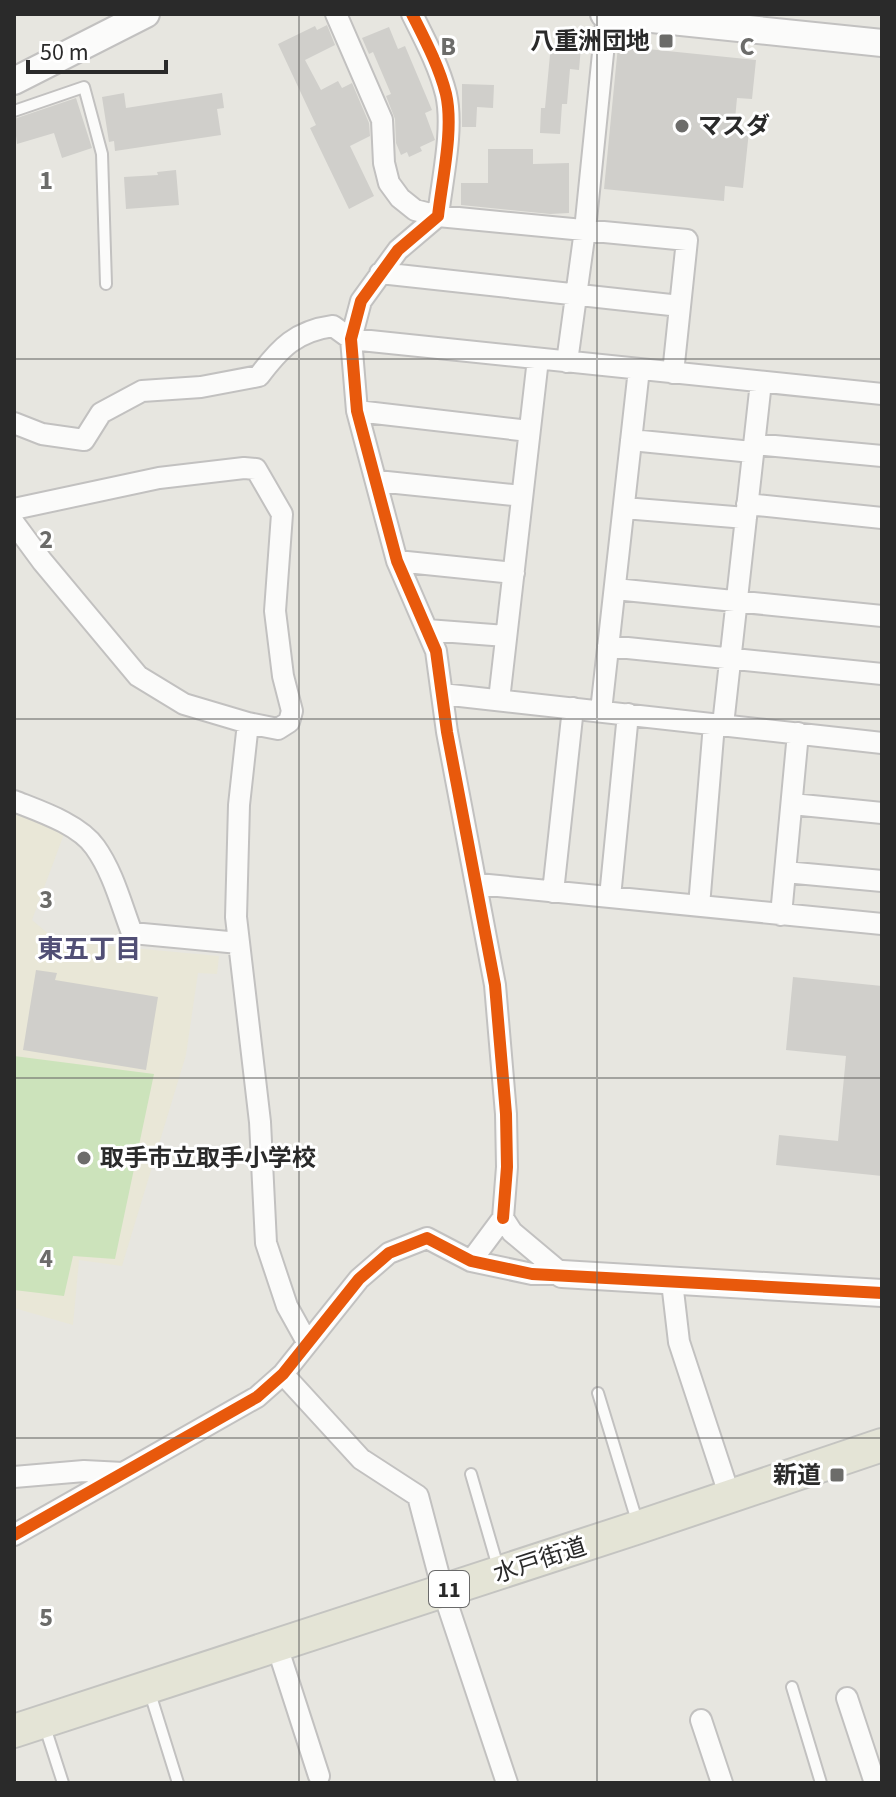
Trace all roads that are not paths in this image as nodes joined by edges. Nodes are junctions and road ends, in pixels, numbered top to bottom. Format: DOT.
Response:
graph roads {
  1 [pos="146,14"];
  2 [pos="336,14"];
  3 [pos="412,14"];
  4 [pos="606,14"];
  5 [pos="813,25"];
  6 [pos="882,43"];
  7 [pos="14,81"];
  8 [pos="14,111"];
  9 [pos="438,216"];
  10 [pos="585,230"];
  11 [pos="380,273"];
  12 [pos="106,284"];
  13 [pos="576,295"];
  14 [pos="680,306"];
  15 [pos="351,339"];
  16 [pos="538,359"];
  17 [pos="567,362"];
  18 [pos="639,369"];
  19 [pos="673,373"];
  20 [pos="761,382"];
  21 [pos="882,394"];
  22 [pos="357,411"];
  23 [pos="14,423"];
  24 [pos="529,431"];
  25 [pos="631,440"];
  26 [pos="753,448"];
  27 [pos="882,456"];
  28 [pos="377,481"];
  29 [pos="522,496"];
  30 [pos="624,508"];
  31 [pos="14,509"];
  32 [pos="746,511"];
  33 [pos="882,518"];
  34 [pos="14,523"];
  35 [pos="397,561"];
  36 [pos="514,573"];
  37 [pos="615,589"];
  38 [pos="736,601"];
  39 [pos="882,616"];
  40 [pos="427,630"];
  41 [pos="506,636"];
  42 [pos="608,646"];
  43 [pos="730,659"];
  44 [pos="882,674"];
  45 [pos="442,694"];
  46 [pos="499,700"];
  47 [pos="573,708"];
  48 [pos="601,711"];
  49 [pos="628,714"];
  50 [pos="248,723"];
  51 [pos="718,724"];
  52 [pos="798,733"];
  53 [pos="882,743"];
  54 [pos="14,801"];
  55 [pos="792,804"];
  56 [pos="882,813"];
  57 [pos="785,872"];
  58 [pos="882,881"];
  59 [pos="478,884"];
  60 [pos="553,892"];
  61 [pos="610,897"];
  62 [pos="699,906"];
  63 [pos="781,915"];
  64 [pos="882,924"];
  65 [pos="239,943"];
  66 [pos="503,1218"];
  67 [pos="471,1261"];
  68 [pos="562,1274"];
  69 [pos="672,1282"];
  70 [pos="882,1293"];
  71 [pos="307,1342"];
  72 [pos="283,1374"];
  73 [pos="598,1393"];
  74 [pos="882,1445"];
  75 [pos="123,1473"];
  76 [pos="471,1474"];
  77 [pos="14,1477"];
  78 [pos="730,1497"];
  79 [pos="639,1527"];
  80 [pos="14,1535"];
  81 [pos="500,1573"];
  82 [pos="443,1591"];
  83 [pos="277,1646"];
  84 [pos="792,1687"];
  85 [pos="148,1688"];
  86 [pos="847,1698"];
  87 [pos="701,1720"];
  88 [pos="29,1726"];
  89 [pos="319,1776"];
  90 [pos="63,1783"];
  91 [pos="178,1783"];
  92 [pos="507,1783"];
  93 [pos="722,1783"];
  94 [pos="821,1783"];
  95 [pos="875,1783"];
  1 -- 7 [label="street"];
  2 -- 9 [label="street"];
  3 -- 9 [label="street"];
  4 -- 5 [label="street"];
  4 -- 10 [label="street"];
  5 -- 6 [label="street"];
  8 -- 12 [label="lane"];
  9 -- 10 [label="street"];
  9 -- 11 [label="street"];
  10 -- 13 [label="street"];
  10 -- 14 [label="street"];
  11 -- 13 [label="street"];
  11 -- 15 [label="street"];
  13 -- 14 [label="street"];
  13 -- 17 [label="street"];
  14 -- 19 [label="street"];
  15 -- 16 [label="street"];
  15 -- 22 [label="street"];
  15 -- 23 [label="street"];
  16 -- 17 [label="street"];
  16 -- 24 [label="street"];
  17 -- 18 [label="street"];
  18 -- 19 [label="street"];
  18 -- 25 [label="street"];
  19 -- 20 [label="street"];
  20 -- 21 [label="street"];
  20 -- 26 [label="street"];
  22 -- 24 [label="street"];
  22 -- 28 [label="street"];
  24 -- 29 [label="street"];
  25 -- 26 [label="street"];
  25 -- 30 [label="street"];
  26 -- 27 [label="street"];
  26 -- 32 [label="street"];
  28 -- 29 [label="street"];
  28 -- 35 [label="street"];
  29 -- 36 [label="street"];
  30 -- 32 [label="street"];
  30 -- 37 [label="street"];
  31 -- 50 [label="street"];
  32 -- 33 [label="street"];
  32 -- 38 [label="street"];
  34 -- 50 [label="street"];
  35 -- 36 [label="street"];
  35 -- 40 [label="street"];
  36 -- 41 [label="street"];
  37 -- 38 [label="street"];
  37 -- 42 [label="street"];
  38 -- 39 [label="street"];
  38 -- 43 [label="street"];
  40 -- 41 [label="street"];
  40 -- 45 [label="street"];
  41 -- 46 [label="street"];
  42 -- 43 [label="street"];
  42 -- 48 [label="street"];
  43 -- 44 [label="street"];
  43 -- 51 [label="street"];
  45 -- 46 [label="street"];
  45 -- 59 [label="street"];
  46 -- 47 [label="street"];
  47 -- 48 [label="street"];
  47 -- 60 [label="street"];
  48 -- 49 [label="street"];
  49 -- 51 [label="street"];
  49 -- 61 [label="street"];
  50 -- 65 [label="street"];
  51 -- 52 [label="street"];
  51 -- 62 [label="street"];
  52 -- 53 [label="street"];
  52 -- 55 [label="street"];
  54 -- 65 [label="street"];
  55 -- 56 [label="street"];
  55 -- 57 [label="street"];
  57 -- 58 [label="street"];
  57 -- 63 [label="street"];
  59 -- 60 [label="street"];
  59 -- 66 [label="street"];
  60 -- 61 [label="street"];
  61 -- 62 [label="street"];
  62 -- 63 [label="street"];
  63 -- 64 [label="street"];
  65 -- 71 [label="street"];
  66 -- 67 [label="street"];
  66 -- 68 [label="street"];
  67 -- 68 [label="street"];
  67 -- 71 [label="street"];
  68 -- 69 [label="street"];
  69 -- 70 [label="street"];
  69 -- 78 [label="street"];
  71 -- 72 [label="street"];
  72 -- 75 [label="street"];
  72 -- 82 [label="street"];
  73 -- 79 [label="lane"];
  74 -- 78 [label="main road, 水戸街道 / 11"];
  75 -- 77 [label="street"];
  75 -- 80 [label="street"];
  76 -- 81 [label="lane"];
  78 -- 79 [label="main road, 水戸街道 / 11"];
  79 -- 81 [label="main road, 水戸街道 / 11"];
  81 -- 82 [label="main road, 水戸街道 / 11"];
  82 -- 83 [label="main road, 水戸街道 / 11"];
  82 -- 92 [label="street"];
  83 -- 85 [label="main road, 水戸街道 / 11"];
  83 -- 89 [label="street"];
  84 -- 94 [label="lane"];
  85 -- 88 [label="main road, 水戸街道 / 11"];
  85 -- 91 [label="lane"];
  86 -- 95 [label="street"];
  87 -- 93 [label="street"];
  88 -- 90 [label="lane"];
}
